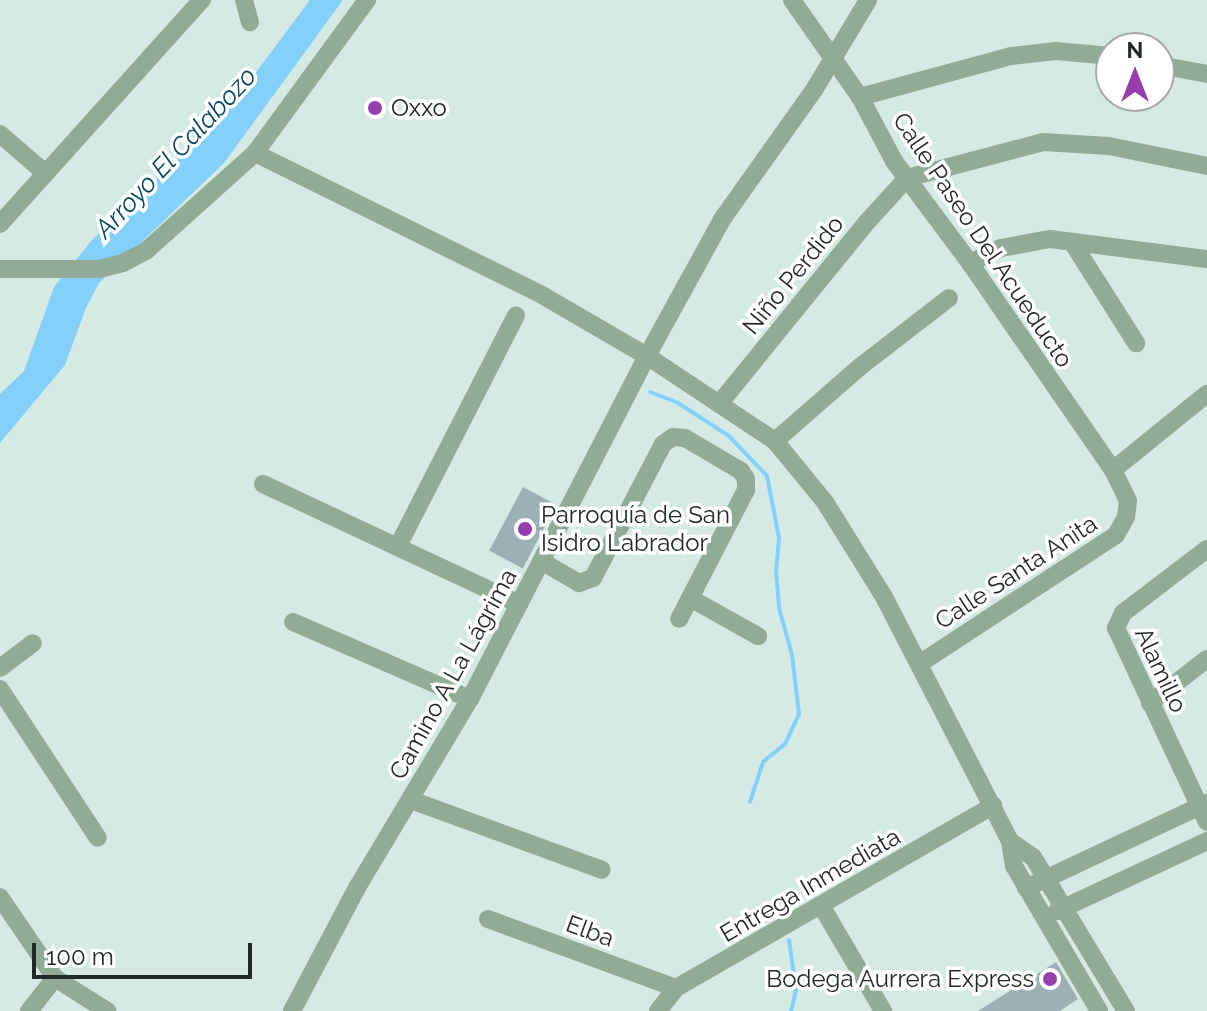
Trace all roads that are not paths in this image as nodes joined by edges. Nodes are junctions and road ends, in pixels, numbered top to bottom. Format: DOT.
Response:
graph roads {
  1 [pos="174,0"];
  2 [pos="244,0"];
  3 [pos="367,0"];
  4 [pos="792,0"];
  5 [pos="868,0"];
  6 [pos="195,6"];
  7 [pos="250,22"];
  8 [pos="1095,55"];
  9 [pos="832,57"];
  10 [pos="1175,68"];
  11 [pos="1207,74"];
  12 [pos="860,97"];
  13 [pos="0,134"];
  14 [pos="255,153"];
  15 [pos="1207,166"];
  16 [pos="44,172"];
  17 [pos="907,178"];
  18 [pos="0,224"];
  19 [pos="1072,242"];
  20 [pos="1207,259"];
  21 [pos="970,263"];
  22 [pos="0,269"];
  23 [pos="949,298"];
  24 [pos="516,315"];
  25 [pos="1136,343"];
  26 [pos="647,356"];
  27 [pos="1207,394"];
  28 [pos="719,404"];
  29 [pos="775,441"];
  30 [pos="1113,470"];
  31 [pos="263,484"];
  32 [pos="1128,511"];
  33 [pos="398,546"];
  34 [pos="1207,549"];
  35 [pos="543,562"];
  36 [pos="690,598"];
  37 [pos="519,604"];
  38 [pos="679,619"];
  39 [pos="293,622"];
  40 [pos="758,636"];
  41 [pos="33,643"];
  42 [pos="1207,659"];
  43 [pos="919,664"];
  44 [pos="0,668"];
  45 [pos="0,689"];
  46 [pos="470,699"];
  47 [pos="1150,703"];
  48 [pos="411,800"];
  49 [pos="993,806"];
  50 [pos="1204,811"];
  51 [pos="98,838"];
  52 [pos="1010,841"];
  53 [pos="1207,841"];
  54 [pos="602,870"];
  55 [pos="1046,877"];
  56 [pos="1026,888"];
  57 [pos="0,897"];
  58 [pos="1065,906"];
  59 [pos="822,907"];
  60 [pos="1044,918"];
  61 [pos="488,919"];
  62 [pos="55,978"];
  63 [pos="676,988"];
  64 [pos="29,1011"];
  65 [pos="107,1011"];
  66 [pos="292,1011"];
  67 [pos="659,1011"];
  68 [pos="883,1011"];
  69 [pos="1099,1011"];
  70 [pos="1126,1011"];
  1 -- 6 [label="street"];
  2 -- 7 [label="street"];
  3 -- 14 [label="street"];
  4 -- 9 [label="street, Calle Paseo Del Acueducto"];
  5 -- 9 [label="street, Camino A La Lágrima"];
  6 -- 16 [label="street"];
  8 -- 12 [label="street"];
  9 -- 12 [label="street, Calle Paseo Del Acueducto"];
  9 -- 26 [label="street, Camino A La Lágrima"];
  10 -- 11 [label="street"];
  12 -- 17 [label="street, Calle Paseo Del Acueducto"];
  13 -- 16 [label="street"];
  14 -- 22 [label="street"];
  14 -- 26 [label="street"];
  15 -- 17 [label="street"];
  16 -- 18 [label="street"];
  17 -- 21 [label="street, Calle Paseo Del Acueducto"];
  17 -- 28 [label="street, Niño Perdido"];
  19 -- 20 [label="street"];
  19 -- 21 [label="street"];
  19 -- 25 [label="street"];
  21 -- 30 [label="street, Calle Paseo Del Acueducto"];
  23 -- 29 [label="street"];
  24 -- 33 [label="street"];
  26 -- 28 [label="street"];
  26 -- 35 [label="street, Camino A La Lágrima"];
  27 -- 30 [label="street"];
  28 -- 29 [label="street"];
  29 -- 43 [label="street"];
  30 -- 32 [label="street, Calle Paseo Del Acueducto"];
  31 -- 33 [label="street"];
  32 -- 43 [label="street, Calle Santa Anita"];
  33 -- 37 [label="street"];
  34 -- 47 [label="street, Alamillo"];
  35 -- 36 [label="street"];
  35 -- 37 [label="street, Camino A La Lágrima"];
  36 -- 38 [label="street"];
  36 -- 40 [label="street"];
  37 -- 46 [label="street, Camino A La Lágrima"];
  39 -- 46 [label="street"];
  41 -- 44 [label="street"];
  42 -- 47 [label="street"];
  43 -- 49 [label="street"];
  45 -- 51 [label="street"];
  46 -- 48 [label="street, Camino A La Lágrima"];
  47 -- 50 [label="street, Alamillo"];
  48 -- 54 [label="street"];
  48 -- 66 [label="street, Camino A La Lágrima"];
  49 -- 52 [label="street"];
  49 -- 59 [label="street, Entrega Inmediata"];
  50 -- 55 [label="street"];
  52 -- 55 [label="street"];
  52 -- 56 [label="street"];
  53 -- 58 [label="street"];
  55 -- 56 [label="street"];
  55 -- 58 [label="street"];
  56 -- 60 [label="street"];
  57 -- 62 [label="street"];
  58 -- 60 [label="street"];
  58 -- 70 [label="street"];
  59 -- 63 [label="street, Entrega Inmediata"];
  59 -- 68 [label="street"];
  60 -- 69 [label="street"];
  61 -- 63 [label="street, Elba"];
  62 -- 64 [label="street"];
  62 -- 65 [label="street"];
  63 -- 67 [label="street, Entrega Inmediata"];
}
